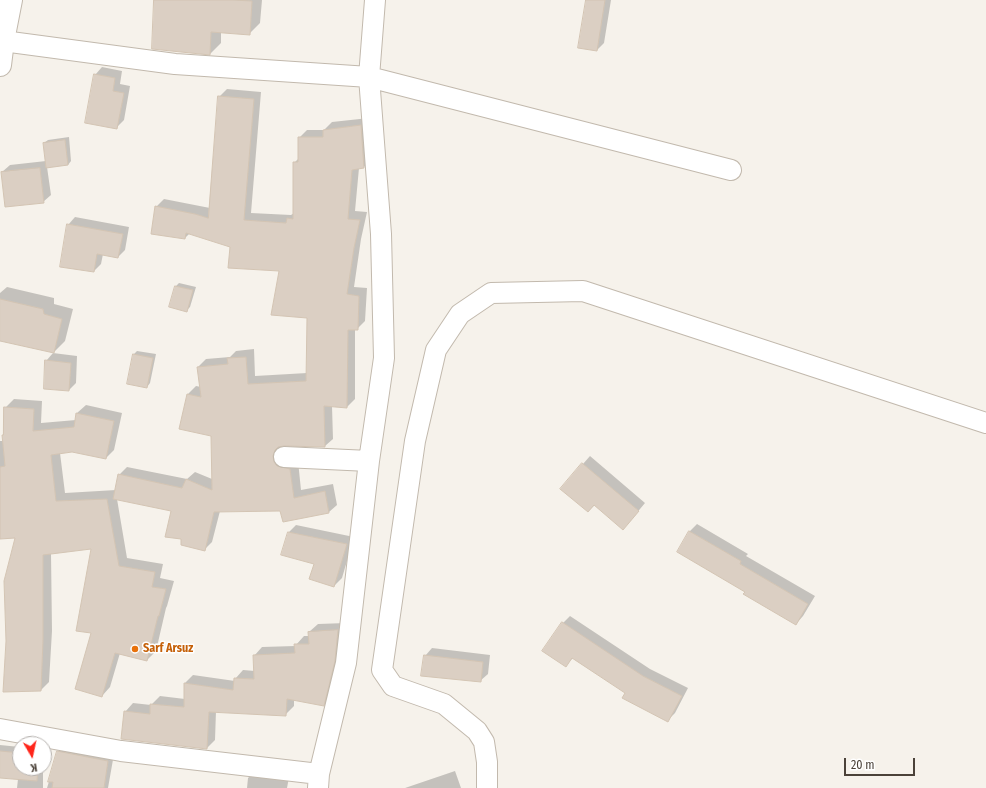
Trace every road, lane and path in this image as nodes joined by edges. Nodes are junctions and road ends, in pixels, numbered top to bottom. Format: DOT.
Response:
graph roads {
  1 [pos="11,0"];
  2 [pos="375,0"];
  3 [pos="3,41"];
  4 [pos="0,65"];
  5 [pos="369,78"];
  6 [pos="731,170"];
  7 [pos="986,423"];
  8 [pos="284,457"];
  9 [pos="369,461"];
  10 [pos="0,729"];
  11 [pos="319,781"];
  12 [pos="487,788"];
  1 -- 3 [label="street"];
  2 -- 5 [label="street"];
  3 -- 4 [label="street"];
  3 -- 5 [label="street"];
  5 -- 6 [label="street"];
  5 -- 9 [label="street"];
  7 -- 12 [label="street"];
  8 -- 9 [label="street"];
  9 -- 11 [label="street"];
  10 -- 11 [label="street"];
}
